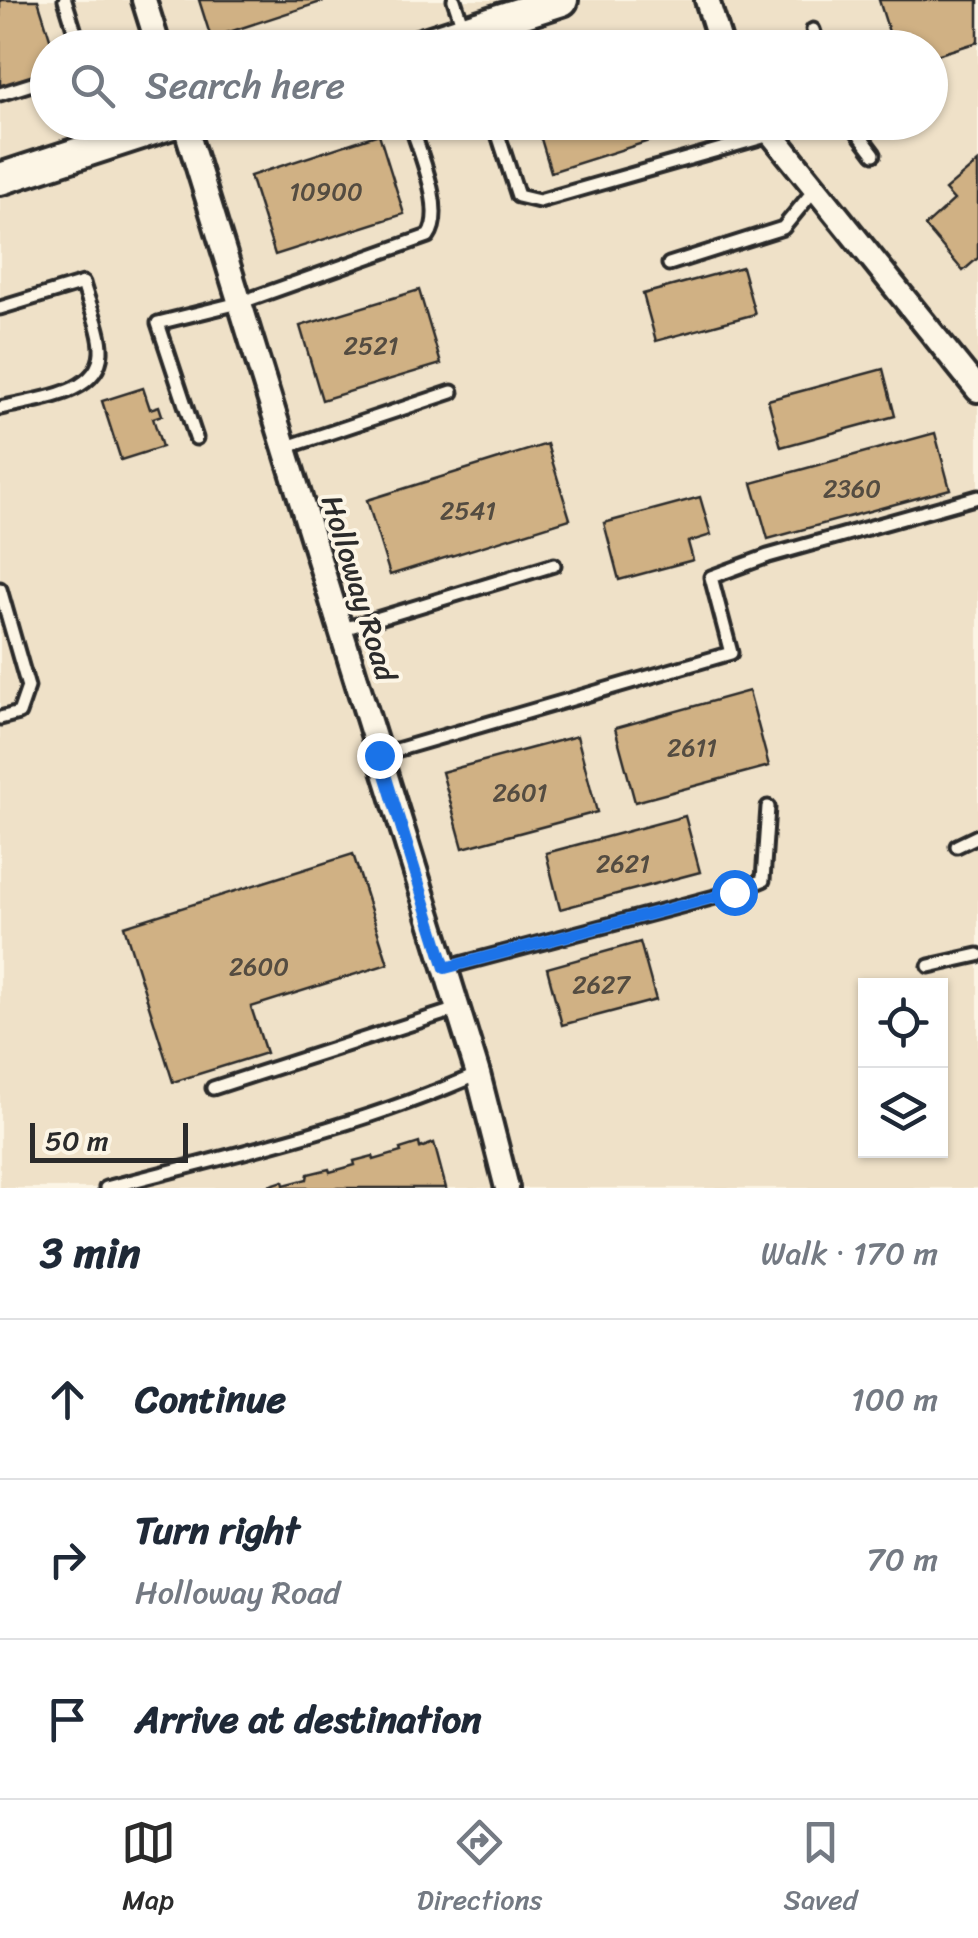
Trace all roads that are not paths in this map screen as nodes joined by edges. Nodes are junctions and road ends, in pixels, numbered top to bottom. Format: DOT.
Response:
graph roads {
  1 [pos="65,0"];
  2 [pos="144,0"];
  3 [pos="454,0"];
  4 [pos="562,0"];
  5 [pos="706,0"];
  6 [pos="74,30"];
  7 [pos="153,30"];
  8 [pos="464,30"];
  9 [pos="489,30"];
  10 [pos="716,30"];
  11 [pos="30,84"];
  12 [pos="0,94"];
  13 [pos="120,140"];
  14 [pos="190,140"];
  15 [pos="415,140"];
  16 [pos="500,140"];
  17 [pos="729,140"];
  18 [pos="776,140"];
  19 [pos="864,140"];
  20 [pos="874,154"];
  21 [pos="0,179"];
  22 [pos="815,189"];
  23 [pos="668,264"];
  24 [pos="240,303"];
  25 [pos="0,308"];
  26 [pos="978,390"];
  27 [pos="452,392"];
  28 [pos="0,408"];
  29 [pos="196,438"];
  30 [pos="284,448"];
  31 [pos="978,497"];
  32 [pos="554,565"];
  33 [pos="0,589"];
  34 [pos="340,630"];
  35 [pos="0,718"];
  36 [pos="379,755"];
  37 [pos="768,807"];
  38 [pos="978,836"];
  39 [pos="957,846"];
  40 [pos="978,956"];
  41 [pos="929,966"];
  42 [pos="445,968"];
  43 [pos="457,1009"];
  44 [pos="478,1074"];
  45 [pos="213,1088"];
  46 [pos="106,1188"];
  47 [pos="507,1188"];
  1 -- 6 [label="lane"];
  2 -- 7 [label="street"];
  3 -- 8 [label="lane"];
  4 -- 9 [label="street"];
  5 -- 10 [label="street"];
  11 -- 12 [label="lane"];
  13 -- 21 [label="street"];
  14 -- 24 [label="street, Holloway Road"];
  15 -- 24 [label="lane"];
  16 -- 17 [label="lane"];
  18 -- 22 [label="street"];
  19 -- 20 [label="lane"];
  22 -- 23 [label="lane"];
  22 -- 26 [label="street"];
  24 -- 29 [label="lane"];
  24 -- 30 [label="street, Holloway Road"];
  25 -- 28 [label="lane"];
  27 -- 30 [label="lane"];
  30 -- 34 [label="street, Holloway Road"];
  31 -- 36 [label="lane"];
  32 -- 34 [label="lane"];
  33 -- 35 [label="lane"];
  34 -- 36 [label="street, Holloway Road"];
  36 -- 42 [label="street, Holloway Road"];
  37 -- 42 [label="lane"];
  38 -- 39 [label="lane"];
  40 -- 41 [label="lane"];
  42 -- 43 [label="street, Holloway Road"];
  43 -- 44 [label="street, Holloway Road"];
  43 -- 45 [label="lane"];
  44 -- 46 [label="lane"];
  44 -- 47 [label="street, Holloway Road"];
}
